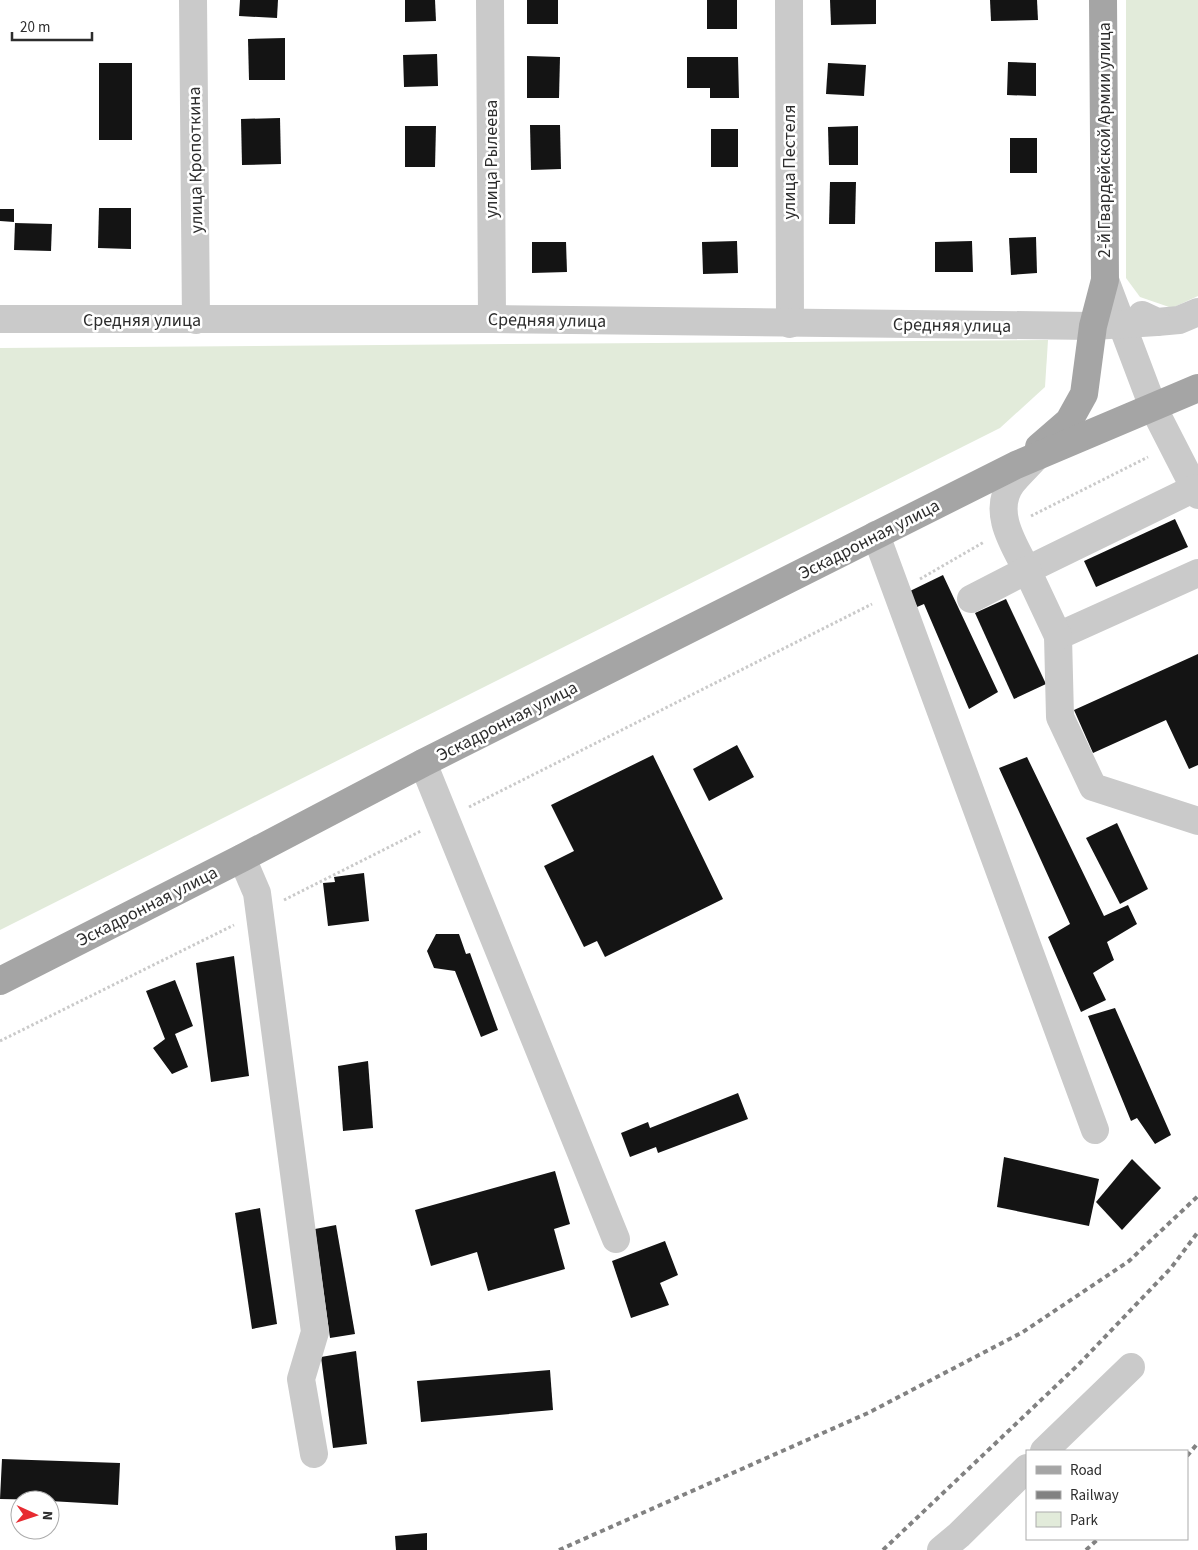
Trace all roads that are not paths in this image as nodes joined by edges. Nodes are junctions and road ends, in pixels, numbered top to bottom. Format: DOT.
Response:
graph roads {
  1 [pos="193,0"];
  2 [pos="490,0"];
  3 [pos="788,0"];
  4 [pos="1103,0"];
  5 [pos="1105,280"];
  6 [pos="1198,312"];
  7 [pos="0,319"];
  8 [pos="492,319"];
  9 [pos="196,320"];
  10 [pos="1157,322"];
  11 [pos="790,324"];
  12 [pos="1122,325"];
  13 [pos="1093,326"];
  14 [pos="1198,388"];
  15 [pos="1153,407"];
  16 [pos="1026,461"];
  17 [pos="1196,492"];
  18 [pos="876,536"];
  19 [pos="1027,570"];
  20 [pos="1198,573"];
  21 [pos="970,599"];
  22 [pos="1058,636"];
  23 [pos="423,763"];
  24 [pos="1198,821"];
  25 [pos="242,858"];
  26 [pos="0,980"];
  27 [pos="1095,1130"];
  28 [pos="616,1239"];
  29 [pos="1130,1366"];
  30 [pos="1045,1450"];
  31 [pos="314,1454"];
  32 [pos="1026,1469"];
  33 [pos="941,1550"];
  1 -- 9 [label="street, улица Кропоткина"];
  2 -- 8 [label="street, улица Рылеева"];
  3 -- 11 [label="street, улица Пестеля"];
  4 -- 5 [label="main road, 2-й Гвардейской Армии улица"];
  5 -- 10 [label="street"];
  5 -- 12 [label="street"];
  5 -- 13 [label="main road, 2-й Гвардейской Армии улица"];
  6 -- 10 [label="street, Средняя улица"];
  7 -- 9 [label="street, Средняя улица"];
  8 -- 9 [label="street, Средняя улица"];
  8 -- 11 [label="street, Средняя улица"];
  10 -- 12 [label="street, Средняя улица"];
  11 -- 13 [label="street, Средняя улица"];
  12 -- 13 [label="street, Средняя улица"];
  12 -- 15 [label="street"];
  13 -- 16 [label="main road, 2-й Гвардейской Армии улица"];
  14 -- 15 [label="main road"];
  15 -- 16 [label="main road"];
  15 -- 17 [label="street"];
  16 -- 18 [label="main road, Эскадронная улица"];
  16 -- 19 [label="street"];
  17 -- 19 [label="street"];
  18 -- 23 [label="main road, Эскадронная улица"];
  18 -- 27 [label="street"];
  19 -- 21 [label="street"];
  19 -- 22 [label="street"];
  20 -- 22 [label="street"];
  22 -- 24 [label="street"];
  23 -- 25 [label="main road, Эскадронная улица"];
  23 -- 28 [label="street"];
  25 -- 26 [label="main road, Эскадронная улица"];
  25 -- 31 [label="street"];
  29 -- 30 [label="street"];
  32 -- 33 [label="street"];
}
